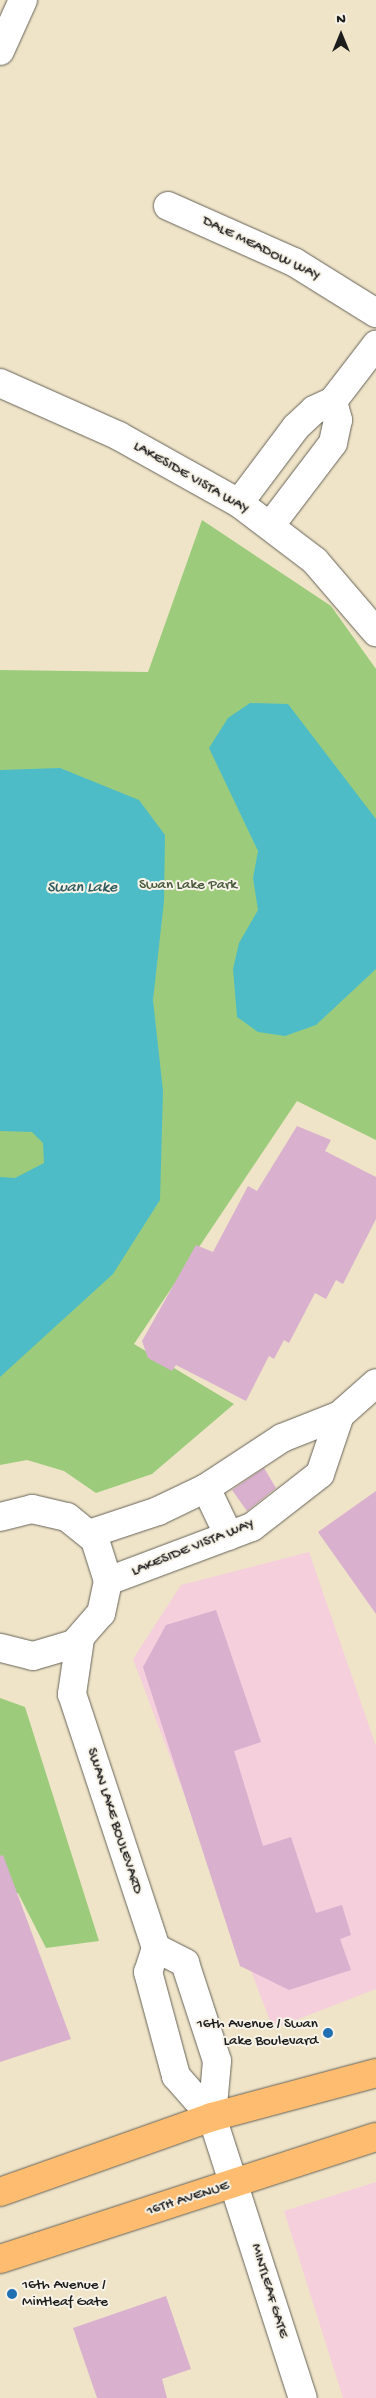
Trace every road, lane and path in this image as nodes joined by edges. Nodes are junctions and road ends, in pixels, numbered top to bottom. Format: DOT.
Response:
graph roads {
  1 [pos="13,3"];
  2 [pos="0,51"];
  3 [pos="168,206"];
  4 [pos="376,313"];
  5 [pos="376,345"];
  6 [pos="0,383"];
  7 [pos="333,401"];
  8 [pos="239,503"];
  9 [pos="270,526"];
  10 [pos="376,632"];
  11 [pos="376,1383"];
  12 [pos="340,1415"];
  13 [pos="206,1488"];
  14 [pos="0,1517"];
  15 [pos="89,1534"];
  16 [pos="229,1536"];
  17 [pos="108,1581"];
  18 [pos="80,1639"];
  19 [pos="8,1651"];
  20 [pos="72,1694"];
  21 [pos="156,1948"];
  22 [pos="376,2073"];
  23 [pos="212,2118"];
  24 [pos="376,2136"];
  25 [pos="236,2184"];
  26 [pos="0,2192"];
  27 [pos="0,2260"];
  28 [pos="303,2398"];
  1 -- 2 [label="street"];
  3 -- 4 [label="street, DALE MEADOW WAY"];
  5 -- 7 [label="street"];
  6 -- 8 [label="street, LAKESIDE VISTA WAY"];
  7 -- 8 [label="street"];
  7 -- 9 [label="street"];
  8 -- 9 [label="street, LAKESIDE VISTA WAY"];
  9 -- 10 [label="street, LAKESIDE VISTA WAY"];
  11 -- 12 [label="street, LAKESIDE VISTA WAY"];
  12 -- 13 [label="street, LAKESIDE VISTA WAY"];
  12 -- 16 [label="street, LAKESIDE VISTA WAY"];
  13 -- 15 [label="street, LAKESIDE VISTA WAY"];
  13 -- 16 [label="street"];
  14 -- 15 [label="street"];
  15 -- 17 [label="street"];
  16 -- 17 [label="street, LAKESIDE VISTA WAY"];
  17 -- 18 [label="street"];
  18 -- 19 [label="street"];
  18 -- 20 [label="street, SWAN LAKE BOULEVARD"];
  19 -- 20 [label="street, SWAN LAKE BOULEVARD"];
  20 -- 21 [label="street, SWAN LAKE BOULEVARD"];
  21 -- 23 [label="street"];
  21 -- 23 [label="street"];
  22 -- 23 [label="main road"];
  23 -- 25 [label="street, MINTLEAF GATE"];
  23 -- 26 [label="main road"];
  24 -- 25 [label="main road, 16TH AVENUE"];
  25 -- 27 [label="main road, 16TH AVENUE"];
  25 -- 28 [label="street, MINTLEAF GATE"];
}
